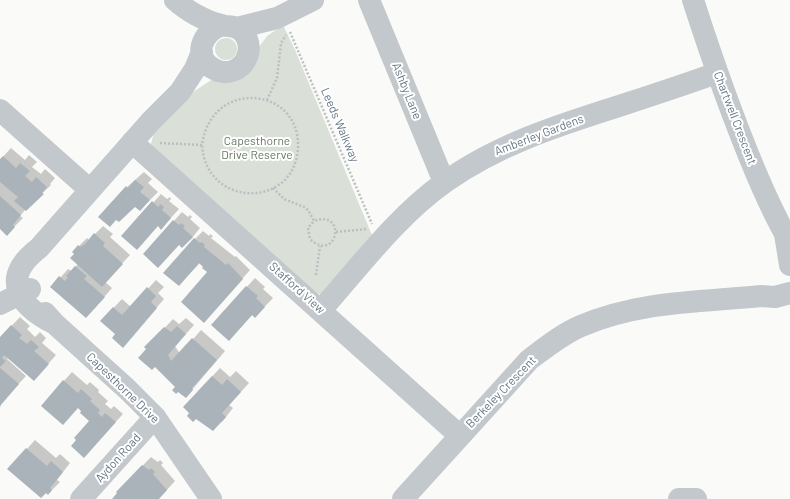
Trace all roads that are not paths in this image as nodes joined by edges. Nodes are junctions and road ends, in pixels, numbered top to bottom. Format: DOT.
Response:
graph roads {
  1 [pos="313,0"];
  2 [pos="369,0"];
  3 [pos="693,0"];
  4 [pos="180,4"];
  5 [pos="283,21"];
  6 [pos="230,27"];
  7 [pos="202,50"];
  8 [pos="249,50"];
  9 [pos="218,71"];
  10 [pos="717,73"];
  11 [pos="180,92"];
  12 [pos="0,110"];
  13 [pos="137,137"];
  14 [pos="444,182"];
  15 [pos="90,190"];
  16 [pos="787,238"];
  17 [pos="790,265"];
  18 [pos="790,281"];
  19 [pos="790,293"];
  20 [pos="13,294"];
  21 [pos="761,296"];
  22 [pos="321,310"];
  23 [pos="155,417"];
  24 [pos="460,436"];
  25 [pos="81,499"];
  26 [pos="211,499"];
  27 [pos="403,499"];
  28 [pos="678,499"];
  29 [pos="696,499"];
  1 -- 5 [label="street"];
  2 -- 14 [label="street, Ashby Lane"];
  3 -- 10 [label="street, Chartwell Crescent"];
  4 -- 6 [label="street"];
  4 -- 7 [label="street"];
  5 -- 6 [label="street"];
  5 -- 8 [label="street"];
  6 -- 7 [label="street"];
  6 -- 8 [label="street"];
  7 -- 9 [label="street"];
  7 -- 11 [label="street, Capesthorne Drive"];
  8 -- 9 [label="street"];
  9 -- 11 [label="street, Capesthorne Drive"];
  10 -- 14 [label="street, Amberley Gardens"];
  10 -- 16 [label="street, Chartwell Crescent"];
  11 -- 13 [label="street, Capesthorne Drive"];
  12 -- 15 [label="street"];
  13 -- 15 [label="street, Capesthorne Drive"];
  13 -- 22 [label="street, Stafford View"];
  14 -- 22 [label="street, Amberley Gardens"];
  15 -- 20 [label="street, Capesthorne Drive"];
  16 -- 17 [label="street, Chartwell Crescent"];
  18 -- 21 [label="street, Berkeley Crescent"];
  19 -- 21 [label="street, Berkeley Crescent"];
  20 -- 23 [label="street, Capesthorne Drive"];
  21 -- 24 [label="street, Berkeley Crescent"];
  22 -- 24 [label="street, Stafford View"];
  23 -- 25 [label="street, Aydon Road"];
  23 -- 26 [label="street, Capesthorne Drive"];
  24 -- 27 [label="street, Berkeley Crescent"];
  28 -- 29 [label="street"];
}
